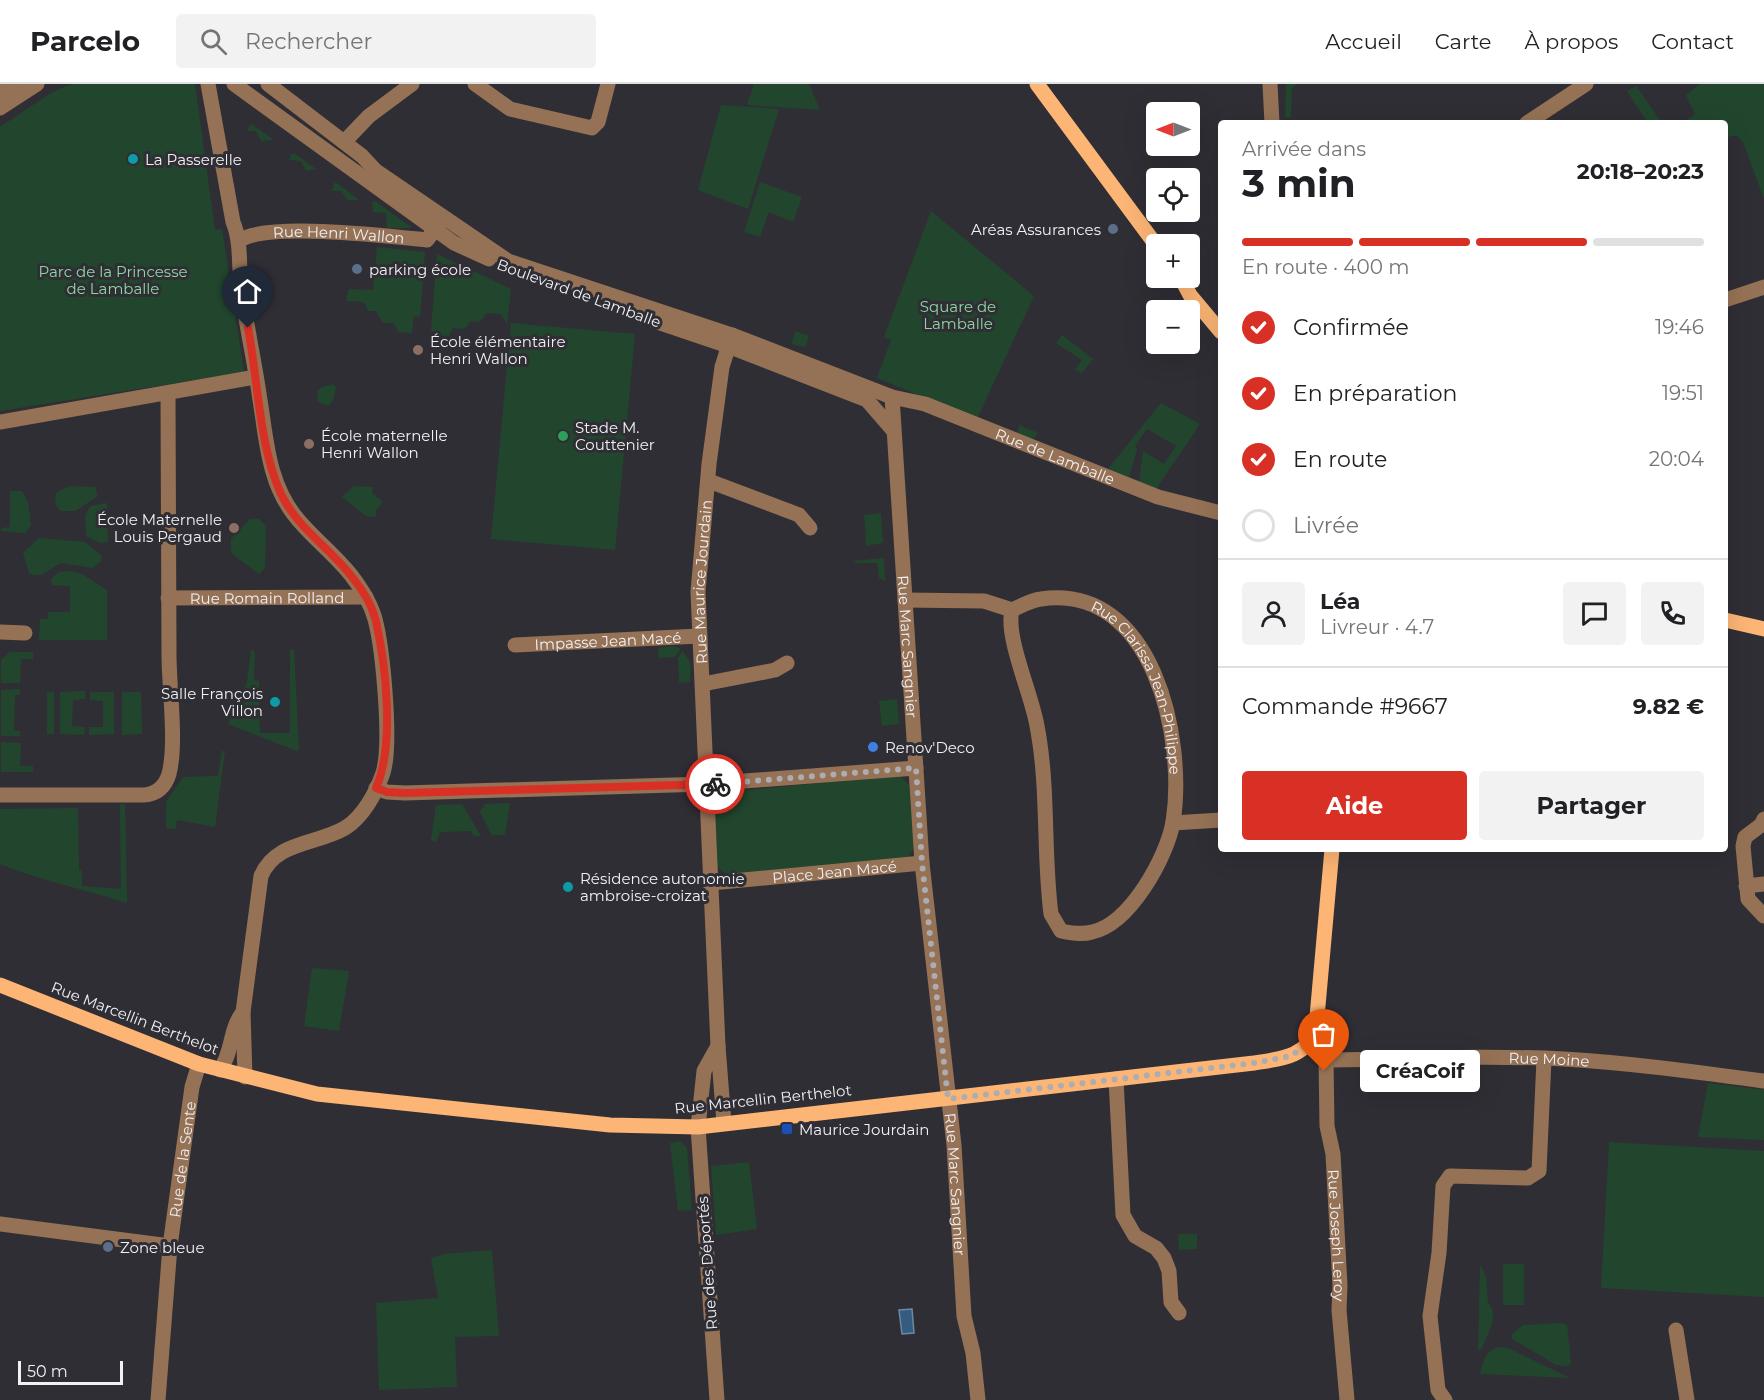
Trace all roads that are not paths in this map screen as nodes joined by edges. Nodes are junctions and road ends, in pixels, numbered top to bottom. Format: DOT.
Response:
graph roads {
  1 [pos="16,84"];
  2 [pos="38,84"];
  3 [pos="208,84"];
  4 [pos="234,84"];
  5 [pos="268,84"];
  6 [pos="412,84"];
  7 [pos="475,84"];
  8 [pos="608,84"];
  9 [pos="1037,84"];
  10 [pos="1269,84"];
  11 [pos="1586,84"];
  12 [pos="0,93"];
  13 [pos="0,108"];
  14 [pos="1272,120"];
  15 [pos="1532,120"];
  16 [pos="344,142"];
  17 [pos="439,224"];
  18 [pos="1149,234"];
  19 [pos="240,240"];
  20 [pos="1764,287"];
  21 [pos="1186,288"];
  22 [pos="1728,299"];
  23 [pos="1218,328"];
  24 [pos="730,341"];
  25 [pos="256,377"];
  26 [pos="168,394"];
  27 [pos="892,397"];
  28 [pos="0,422"];
  29 [pos="893,430"];
  30 [pos="709,481"];
  31 [pos="1218,512"];
  32 [pos="810,528"];
  33 [pos="366,597"];
  34 [pos="168,598"];
  35 [pos="905,600"];
  36 [pos="1012,610"];
  37 [pos="1728,621"];
  38 [pos="1764,629"];
  39 [pos="0,632"];
  40 [pos="25,633"];
  41 [pos="699,636"];
  42 [pos="515,645"];
  43 [pos="787,663"];
  44 [pos="703,684"];
  45 [pos="916,768"];
  46 [pos="706,784"];
  47 [pos="376,788"];
  48 [pos="0,795"];
  49 [pos="1764,819"];
  50 [pos="1218,820"];
  51 [pos="1173,824"];
  52 [pos="1332,852"];
  53 [pos="922,863"];
  54 [pos="711,883"];
  55 [pos="1764,884"];
  56 [pos="1746,886"];
  57 [pos="1764,916"];
  58 [pos="0,985"];
  59 [pos="243,1012"];
  60 [pos="1307,1044"];
  61 [pos="718,1046"];
  62 [pos="1544,1059"];
  63 [pos="199,1064"];
  64 [pos="1328,1064"];
  65 [pos="220,1070"];
  66 [pos="245,1077"];
  67 [pos="1116,1079"];
  68 [pos="1764,1081"];
  69 [pos="948,1099"];
  70 [pos="724,1123"];
  71 [pos="698,1127"];
  72 [pos="0,1224"];
  73 [pos="171,1246"];
  74 [pos="1179,1313"];
  75 [pos="1676,1330"];
  76 [pos="158,1400"];
  77 [pos="717,1400"];
  78 [pos="978,1400"];
  79 [pos="1347,1400"];
  80 [pos="1445,1400"];
  81 [pos="1687,1400"];
  1 -- 12 [label="street"];
  2 -- 13 [label="street"];
  3 -- 19 [label="street"];
  4 -- 17 [label="street, Boulevard de Lamballe"];
  5 -- 16 [label="street, Boulevard de Lamballe"];
  6 -- 16 [label="street"];
  7 -- 8 [label="street"];
  9 -- 18 [label="main road"];
  10 -- 14 [label="street"];
  11 -- 15 [label="street"];
  16 -- 17 [label="street, Boulevard de Lamballe"];
  17 -- 19 [label="street, Rue Henri Wallon"];
  17 -- 24 [label="street, Boulevard de Lamballe"];
  19 -- 25 [label="street"];
  20 -- 22 [label="street"];
  21 -- 23 [label="main road"];
  24 -- 27 [label="street, Boulevard de Lamballe"];
  24 -- 29 [label="street, Boulevard de Lamballe"];
  24 -- 30 [label="street, Rue Maurice Jourdain"];
  25 -- 26 [label="street"];
  25 -- 33 [label="street"];
  26 -- 28 [label="street"];
  26 -- 34 [label="street"];
  27 -- 29 [label="street"];
  27 -- 31 [label="street, Rue de Lamballe"];
  29 -- 35 [label="street, Rue Marc Sangnier"];
  30 -- 32 [label="street, Rue Maurice Jourdain"];
  30 -- 41 [label="street, Rue Maurice Jourdain"];
  33 -- 34 [label="street, Rue Romain Rolland"];
  33 -- 47 [label="street"];
  34 -- 48 [label="street"];
  35 -- 36 [label="street"];
  35 -- 45 [label="street, Rue Marc Sangnier"];
  36 -- 51 [label="street, Rue Clarissa Jean-Philippe"];
  36 -- 51 [label="street, Rue Clarissa Jean-Philippe"];
  37 -- 38 [label="main road"];
  39 -- 40 [label="street"];
  41 -- 42 [label="street, Impasse Jean Macé"];
  41 -- 44 [label="street, Rue Maurice Jourdain"];
  43 -- 44 [label="street, Rue Maurice Jourdain"];
  44 -- 46 [label="street, Rue Maurice Jourdain"];
  45 -- 46 [label="street"];
  45 -- 53 [label="street, Rue Marc Sangnier"];
  46 -- 47 [label="street"];
  46 -- 54 [label="street, Rue Maurice Jourdain"];
  47 -- 59 [label="street"];
  49 -- 56 [label="street"];
  50 -- 51 [label="street"];
  52 -- 60 [label="main road"];
  53 -- 54 [label="street, Place Jean Macé"];
  53 -- 69 [label="street, Rue Marc Sangnier"];
  54 -- 61 [label="street, Rue Maurice Jourdain"];
  55 -- 56 [label="street"];
  56 -- 57 [label="street"];
  58 -- 63 [label="main road, Rue Marcellin Berthelot"];
  59 -- 65 [label="street"];
  59 -- 66 [label="street"];
  60 -- 64 [label="street"];
  60 -- 67 [label="main road, Rue Marcellin Berthelot"];
  61 -- 70 [label="street, Rue Maurice Jourdain"];
  61 -- 71 [label="street"];
  62 -- 64 [label="street, Rue Moine"];
  62 -- 68 [label="street, Rue Moine"];
  62 -- 80 [label="street"];
  63 -- 65 [label="main road, Rue Marcellin Berthelot"];
  63 -- 73 [label="street, Rue de la Sente"];
  64 -- 79 [label="street, Rue Joseph Leroy"];
  65 -- 66 [label="main road, Rue Marcellin Berthelot"];
  66 -- 71 [label="main road, Rue Marcellin Berthelot"];
  67 -- 69 [label="main road, Rue Marcellin Berthelot"];
  67 -- 74 [label="street"];
  69 -- 70 [label="main road, Rue Marcellin Berthelot"];
  69 -- 78 [label="street, Rue Marc Sangnier"];
  70 -- 71 [label="main road, Rue Marcellin Berthelot"];
  71 -- 77 [label="street, Rue des Déportés"];
  72 -- 73 [label="street"];
  73 -- 76 [label="street, Rue de la Sente"];
  75 -- 81 [label="street"];
}
